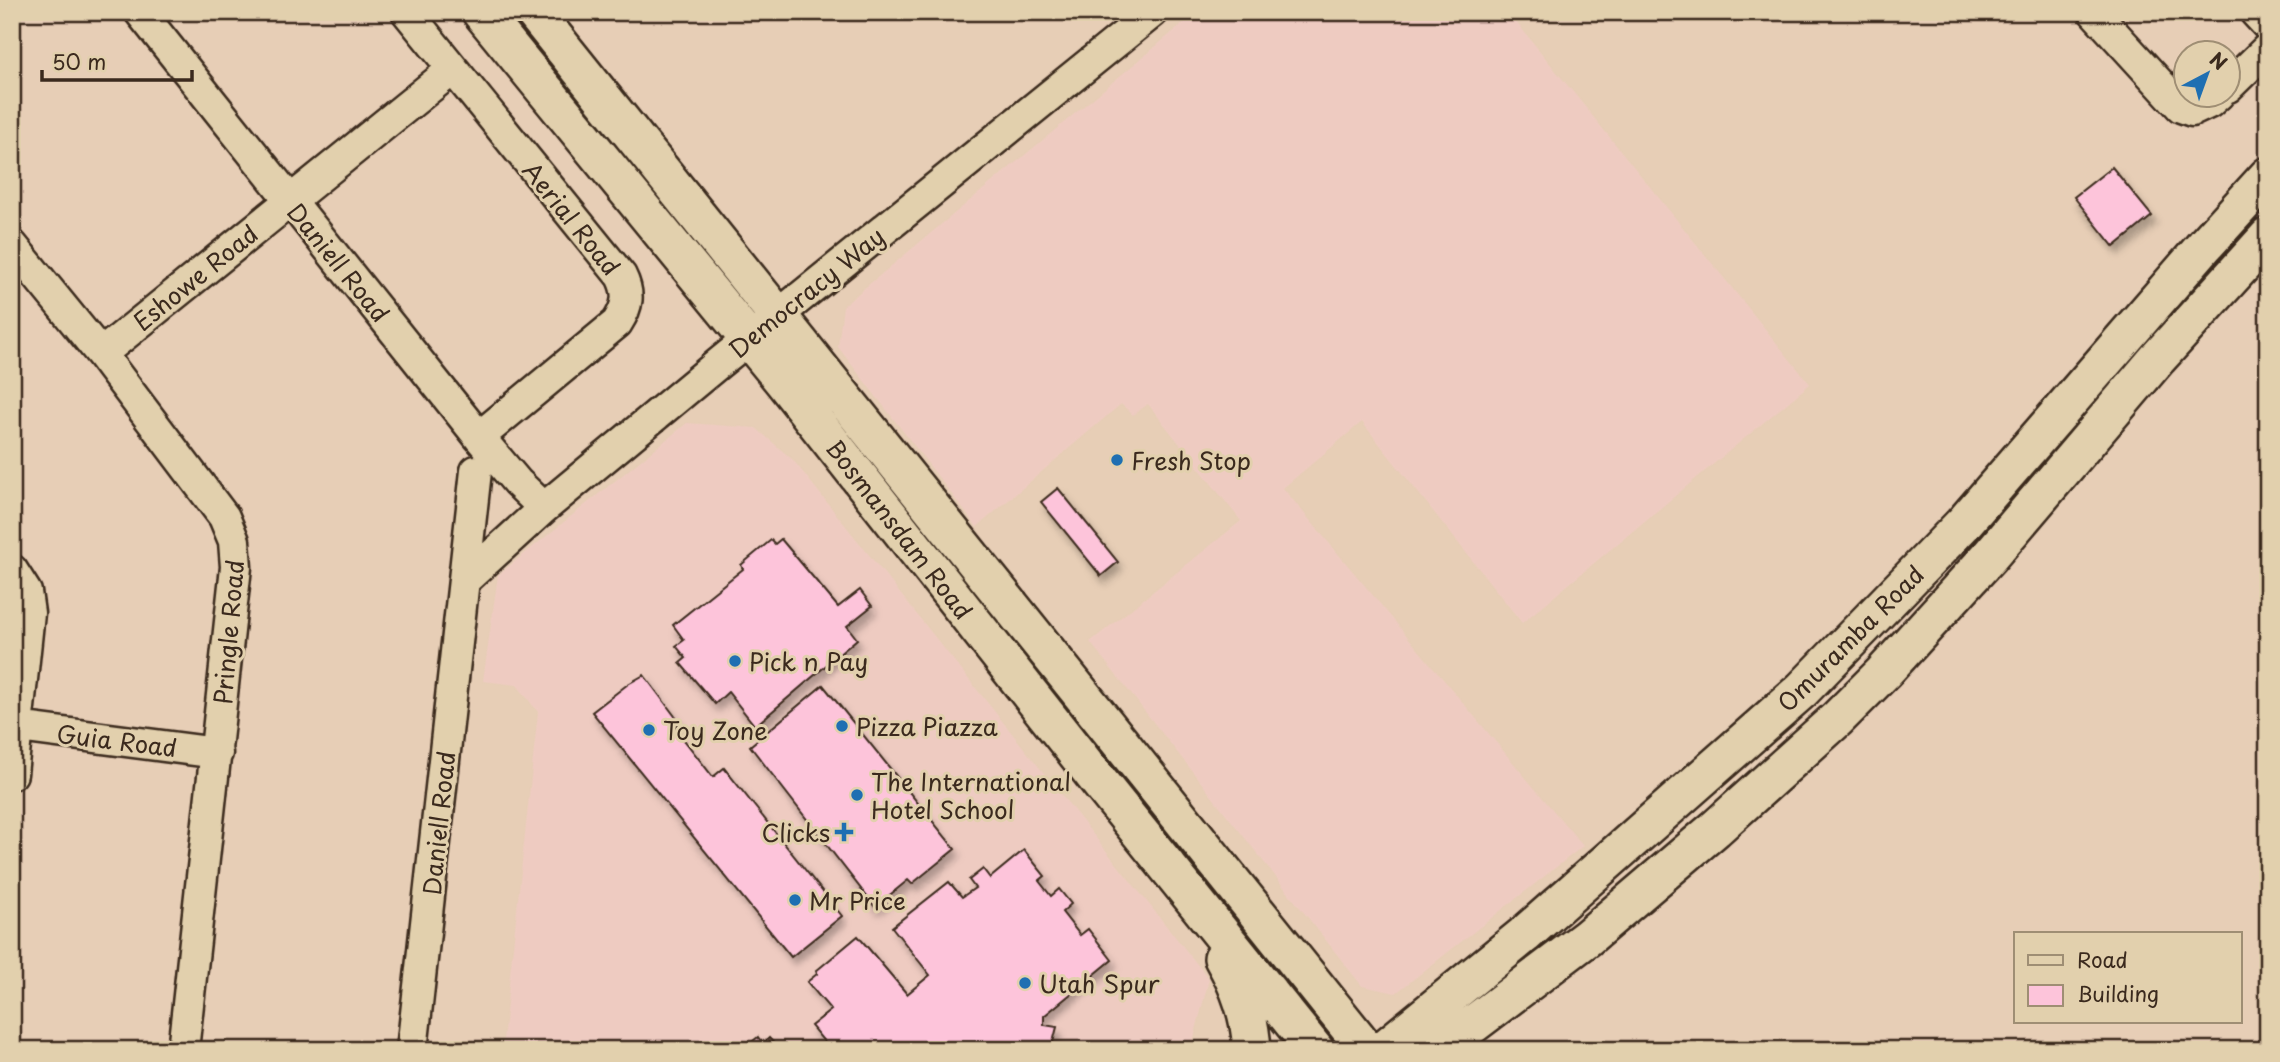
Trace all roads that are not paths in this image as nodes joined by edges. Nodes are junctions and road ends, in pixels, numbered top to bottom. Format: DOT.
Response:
graph roads {
  1 [pos="140,12"];
  2 [pos="407,12"];
  3 [pos="481,12"];
  4 [pos="534,12"];
  5 [pos="1153,12"];
  6 [pos="2094,12"];
  7 [pos="2255,12"];
  8 [pos="2268,26"];
  9 [pos="2268,48"];
  10 [pos="453,69"];
  11 [pos="2242,73"];
  12 [pos="2172,98"];
  13 [pos="2268,176"];
  14 [pos="289,200"];
  15 [pos="2268,237"];
  16 [pos="12,245"];
  17 [pos="777,315"];
  18 [pos="748,338"];
  19 [pos="101,354"];
  20 [pos="479,437"];
  21 [pos="476,471"];
  22 [pos="544,508"];
  23 [pos="12,570"];
  24 [pos="465,580"];
  25 [pos="18,727"];
  26 [pos="217,754"];
  27 [pos="12,774"];
  28 [pos="1177,878"];
  29 [pos="183,1050"];
  30 [pos="412,1050"];
  31 [pos="1252,1050"];
  32 [pos="1315,1050"];
  33 [pos="1367,1050"];
  34 [pos="1383,1050"];
  35 [pos="1439,1050"];
  1 -- 14 [label="street, Daniell Road"];
  2 -- 10 [label="street, Aerial Road"];
  3 -- 18 [label="main road, Bosmansdam Road"];
  4 -- 17 [label="main road, Bosmansdam Road"];
  5 -- 17 [label="street, Democracy Way"];
  6 -- 12 [label="street"];
  7 -- 8 [label="street"];
  9 -- 11 [label="street"];
  10 -- 14 [label="street, Eshowe Road"];
  10 -- 20 [label="street, Aerial Road"];
  13 -- 34 [label="main road, Omuramba Road"];
  14 -- 19 [label="street, Eshowe Road"];
  14 -- 20 [label="street, Daniell Road"];
  15 -- 35 [label="main road, Omuramba Road"];
  16 -- 19 [label="street, Pringle Road"];
  17 -- 18 [label="street, Democracy Way"];
  17 -- 33 [label="main road, Bosmansdam Road"];
  18 -- 22 [label="street, Democracy Way"];
  18 -- 28 [label="main road, Bosmansdam Road"];
  19 -- 26 [label="street, Pringle Road"];
  20 -- 22 [label="street, Daniell Road"];
  21 -- 24 [label="street, Daniell Road"];
  22 -- 24 [label="street, Democracy Way"];
  23 -- 25 [label="street"];
  24 -- 30 [label="street, Daniell Road"];
  25 -- 26 [label="street, Guia Road"];
  25 -- 27 [label="street"];
  26 -- 29 [label="street, Pringle Road"];
  28 -- 31 [label="main road"];
  28 -- 32 [label="main road, Bosmansdam Road"];
}
